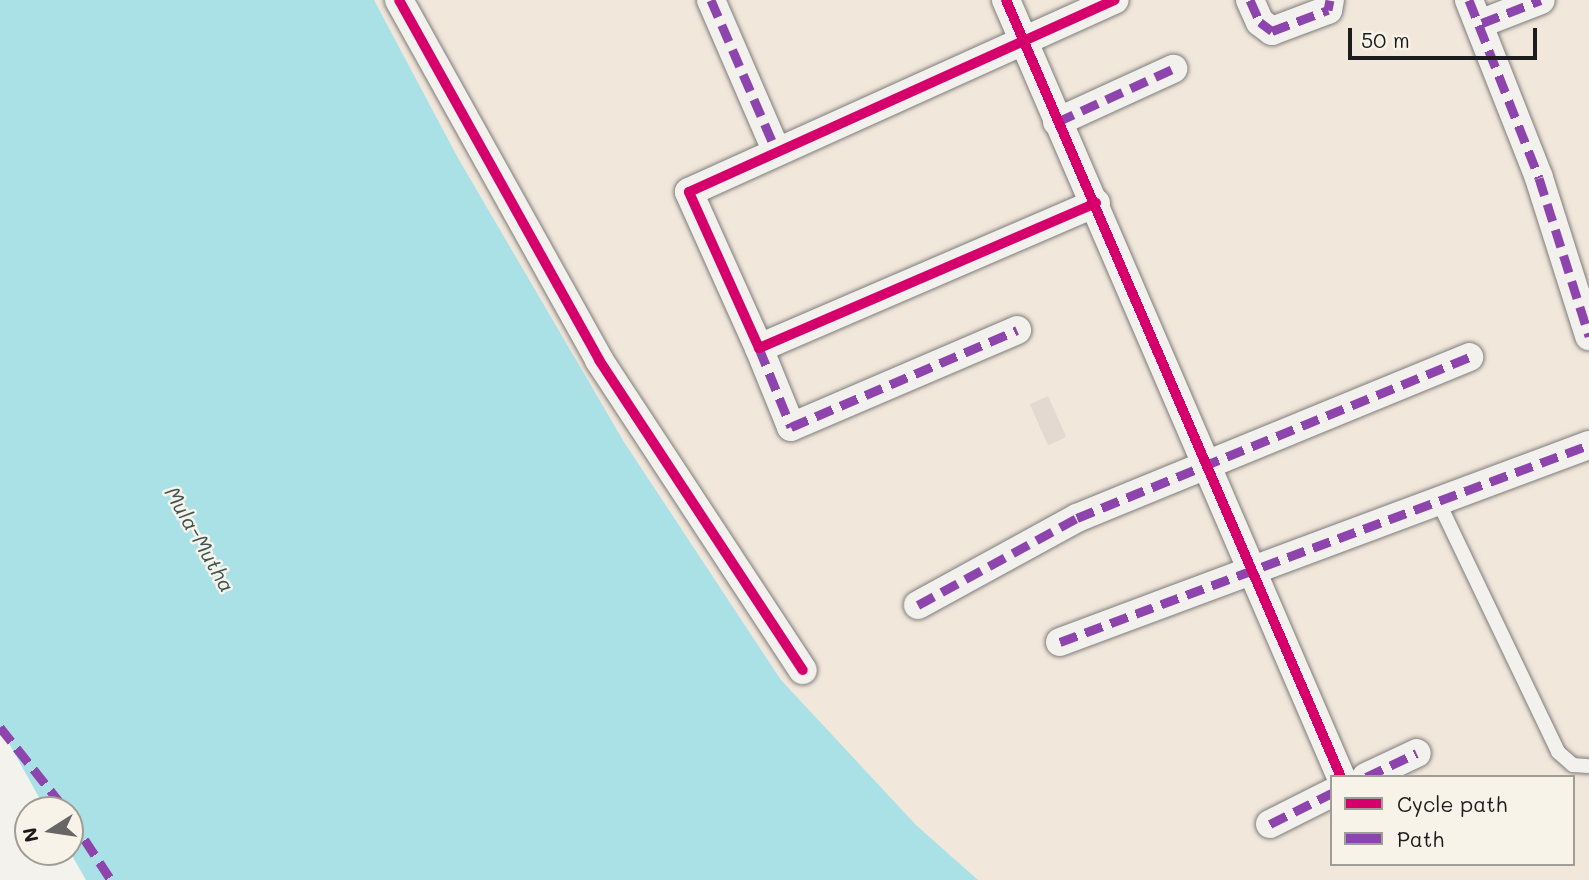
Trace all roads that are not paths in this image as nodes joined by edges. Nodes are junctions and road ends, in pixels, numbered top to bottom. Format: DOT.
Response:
graph roads {
  1 [pos="399,0"];
  2 [pos="711,0"];
  3 [pos="1006,0"];
  4 [pos="1115,0"];
  5 [pos="1250,0"];
  6 [pos="1330,0"];
  7 [pos="1541,0"];
  8 [pos="1475,11"];
  9 [pos="1023,42"];
  10 [pos="1173,69"];
  11 [pos="1057,122"];
  12 [pos="776,150"];
  13 [pos="1096,203"];
  14 [pos="1017,330"];
  15 [pos="1589,336"];
  16 [pos="759,348"];
  17 [pos="1469,357"];
  18 [pos="1589,445"];
  19 [pos="1209,465"];
  20 [pos="1438,501"];
  21 [pos="1254,567"];
  22 [pos="918,605"];
  23 [pos="1060,642"];
  24 [pos="803,670"];
  25 [pos="1417,753"];
  26 [pos="1589,766"];
  27 [pos="1340,775"];
  28 [pos="1370,775"];
  29 [pos="1330,794"];
  30 [pos="1270,824"];
  1 -- 24 [label="street"];
  2 -- 12 [label="street"];
  3 -- 9 [label="street"];
  4 -- 9 [label="street"];
  5 -- 6 [label="street"];
  7 -- 8 [label="street"];
  8 -- 15 [label="street"];
  9 -- 11 [label="street"];
  9 -- 12 [label="street"];
  10 -- 11 [label="street"];
  11 -- 13 [label="street"];
  12 -- 16 [label="street"];
  13 -- 16 [label="street"];
  13 -- 19 [label="street"];
  14 -- 16 [label="street"];
  17 -- 19 [label="street"];
  18 -- 20 [label="street"];
  19 -- 21 [label="street"];
  19 -- 22 [label="street"];
  20 -- 21 [label="street"];
  20 -- 26 [label="lane"];
  21 -- 23 [label="street"];
  21 -- 27 [label="street"];
  25 -- 28 [label="street"];
  29 -- 30 [label="street"];
}
